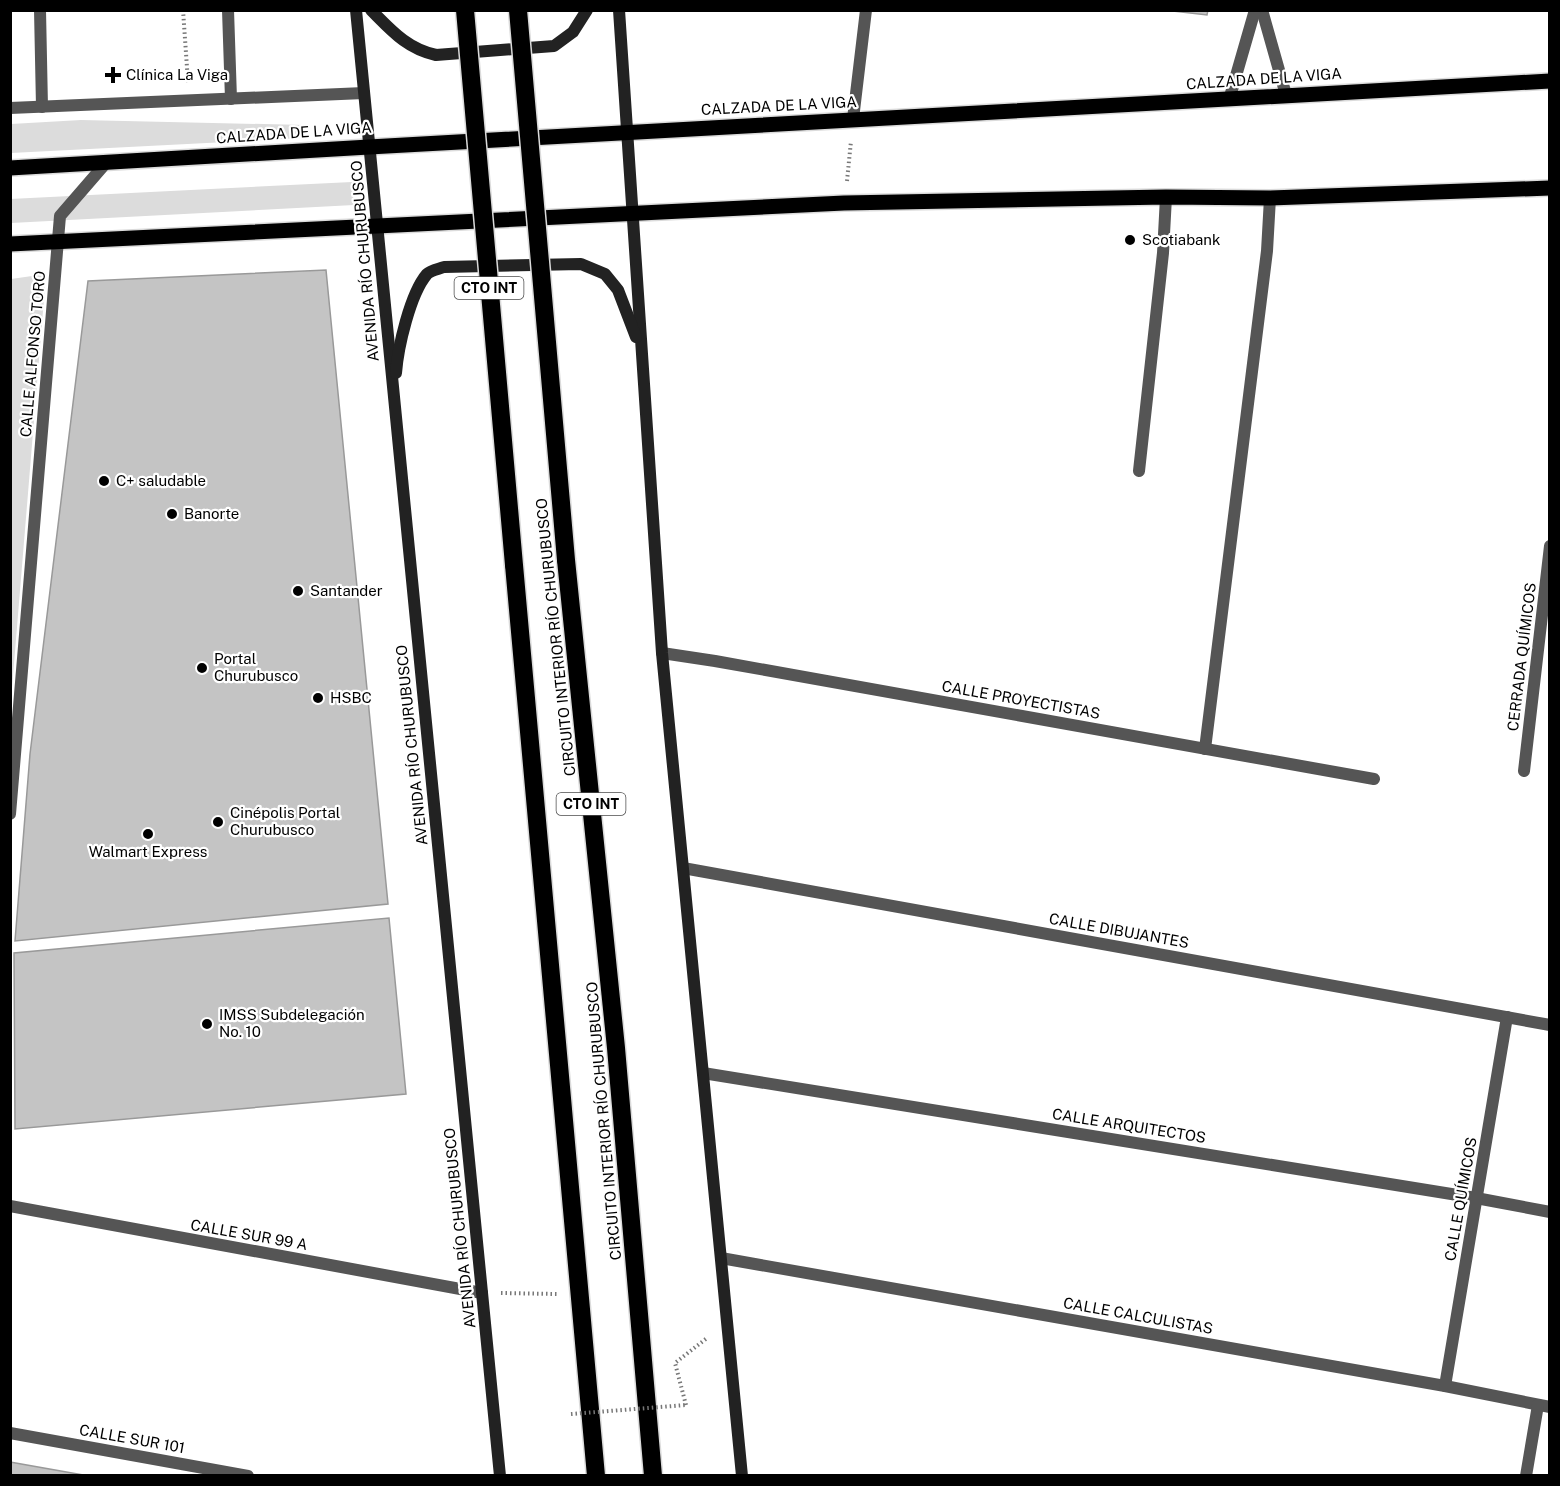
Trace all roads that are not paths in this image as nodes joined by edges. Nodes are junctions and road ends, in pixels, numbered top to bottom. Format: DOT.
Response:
graph roads {
  1 [pos="40,10"];
  2 [pos="228,10"];
  3 [pos="356,10"];
  4 [pos="371,10"];
  5 [pos="465,10"];
  6 [pos="518,10"];
  7 [pos="587,10"];
  8 [pos="619,10"];
  9 [pos="866,10"];
  10 [pos="1255,10"];
  11 [pos="1262,10"];
  12 [pos="1550,81"];
  13 [pos="364,93"];
  14 [pos="1286,95"];
  15 [pos="231,99"];
  16 [pos="1229,100"];
  17 [pos="42,107"];
  18 [pos="10,108"];
  19 [pos="853,119"];
  20 [pos="627,133"];
  21 [pos="369,147"];
  22 [pos="105,164"];
  23 [pos="10,168"];
  24 [pos="1550,188"];
  25 [pos="1166,197"];
  26 [pos="1270,198"];
  27 [pos="633,212"];
  28 [pos="376,227"];
  29 [pos="57,241"];
  30 [pos="10,244"];
  31 [pos="641,349"];
  32 [pos="394,402"];
  33 [pos="1139,471"];
  34 [pos="1550,546"];
  35 [pos="662,653"];
  36 [pos="1206,749"];
  37 [pos="1524,771"];
  38 [pos="1374,779"];
  39 [pos="10,814"];
  40 [pos="683,868"];
  41 [pos="1507,1017"];
  42 [pos="1550,1025"];
  43 [pos="703,1073"];
  44 [pos="1476,1198"];
  45 [pos="10,1206"];
  46 [pos="1550,1212"];
  47 [pos="721,1258"];
  48 [pos="482,1293"];
  49 [pos="1445,1386"];
  50 [pos="1544,1406"];
  51 [pos="10,1433"];
  52 [pos="248,1476"];
  53 [pos="500,1476"];
  54 [pos="596,1476"];
  55 [pos="653,1476"];
  56 [pos="742,1476"];
  57 [pos="1526,1476"];
  1 -- 17 [label="street"];
  2 -- 15 [label="street"];
  3 -- 13 [label="main road, AVENIDA RÍO CHURUBUSCO"];
  4 -- 7 [label="main road"];
  5 -- 54 [label="highway, CTO INT, bridge"];
  6 -- 55 [label="highway, CIRCUITO INTERIOR RÍO CHURUBUSCO / CTO INT, bridge"];
  8 -- 20 [label="main road"];
  9 -- 19 [label="street"];
  10 -- 16 [label="street"];
  11 -- 14 [label="street"];
  12 -- 14 [label="main road, CALZADA DE LA VIGA"];
  13 -- 15 [label="street"];
  13 -- 21 [label="main road, AVENIDA RÍO CHURUBUSCO"];
  14 -- 16 [label="main road, CALZADA DE LA VIGA"];
  15 -- 17 [label="street"];
  16 -- 19 [label="main road, CALZADA DE LA VIGA"];
  17 -- 18 [label="street"];
  19 -- 20 [label="main road, CALZADA DE LA VIGA"];
  20 -- 21 [label="main road, CALZADA DE LA VIGA"];
  20 -- 27 [label="main road"];
  21 -- 22 [label="main road, CALZADA DE LA VIGA"];
  21 -- 28 [label="main road, AVENIDA RÍO CHURUBUSCO"];
  22 -- 23 [label="main road, CALZADA DE LA VIGA"];
  22 -- 29 [label="street, CALLE ALFONSO TORO"];
  24 -- 26 [label="main road"];
  25 -- 26 [label="main road"];
  25 -- 27 [label="main road"];
  25 -- 33 [label="street"];
  26 -- 36 [label="street"];
  27 -- 28 [label="main road"];
  27 -- 31 [label="main road"];
  28 -- 29 [label="main road"];
  28 -- 32 [label="main road, AVENIDA RÍO CHURUBUSCO"];
  29 -- 30 [label="main road"];
  29 -- 39 [label="street, CALLE ALFONSO TORO"];
  31 -- 32 [label="main road"];
  31 -- 35 [label="main road"];
  32 -- 48 [label="main road, AVENIDA RÍO CHURUBUSCO"];
  34 -- 37 [label="street, CERRADA QUÍMICOS"];
  35 -- 36 [label="street, CALLE PROYECTISTAS"];
  35 -- 40 [label="main road"];
  36 -- 38 [label="street, CALLE PROYECTISTAS"];
  40 -- 41 [label="street, CALLE DIBUJANTES"];
  40 -- 43 [label="main road"];
  41 -- 42 [label="street, CALLE DIBUJANTES"];
  41 -- 44 [label="street, CALLE QUÍMICOS"];
  43 -- 44 [label="street, CALLE ARQUITECTOS"];
  43 -- 47 [label="main road"];
  44 -- 46 [label="street, CALLE ARQUITECTOS"];
  44 -- 49 [label="street, CALLE QUÍMICOS"];
  45 -- 48 [label="street, CALLE SUR 99 A"];
  47 -- 49 [label="street, CALLE CALCULISTAS"];
  47 -- 56 [label="main road"];
  48 -- 53 [label="main road, AVENIDA RÍO CHURUBUSCO"];
  49 -- 50 [label="street, CALLE CALCULISTAS"];
  50 -- 57 [label="street"];
  51 -- 52 [label="street, CALLE SUR 101"];
}
